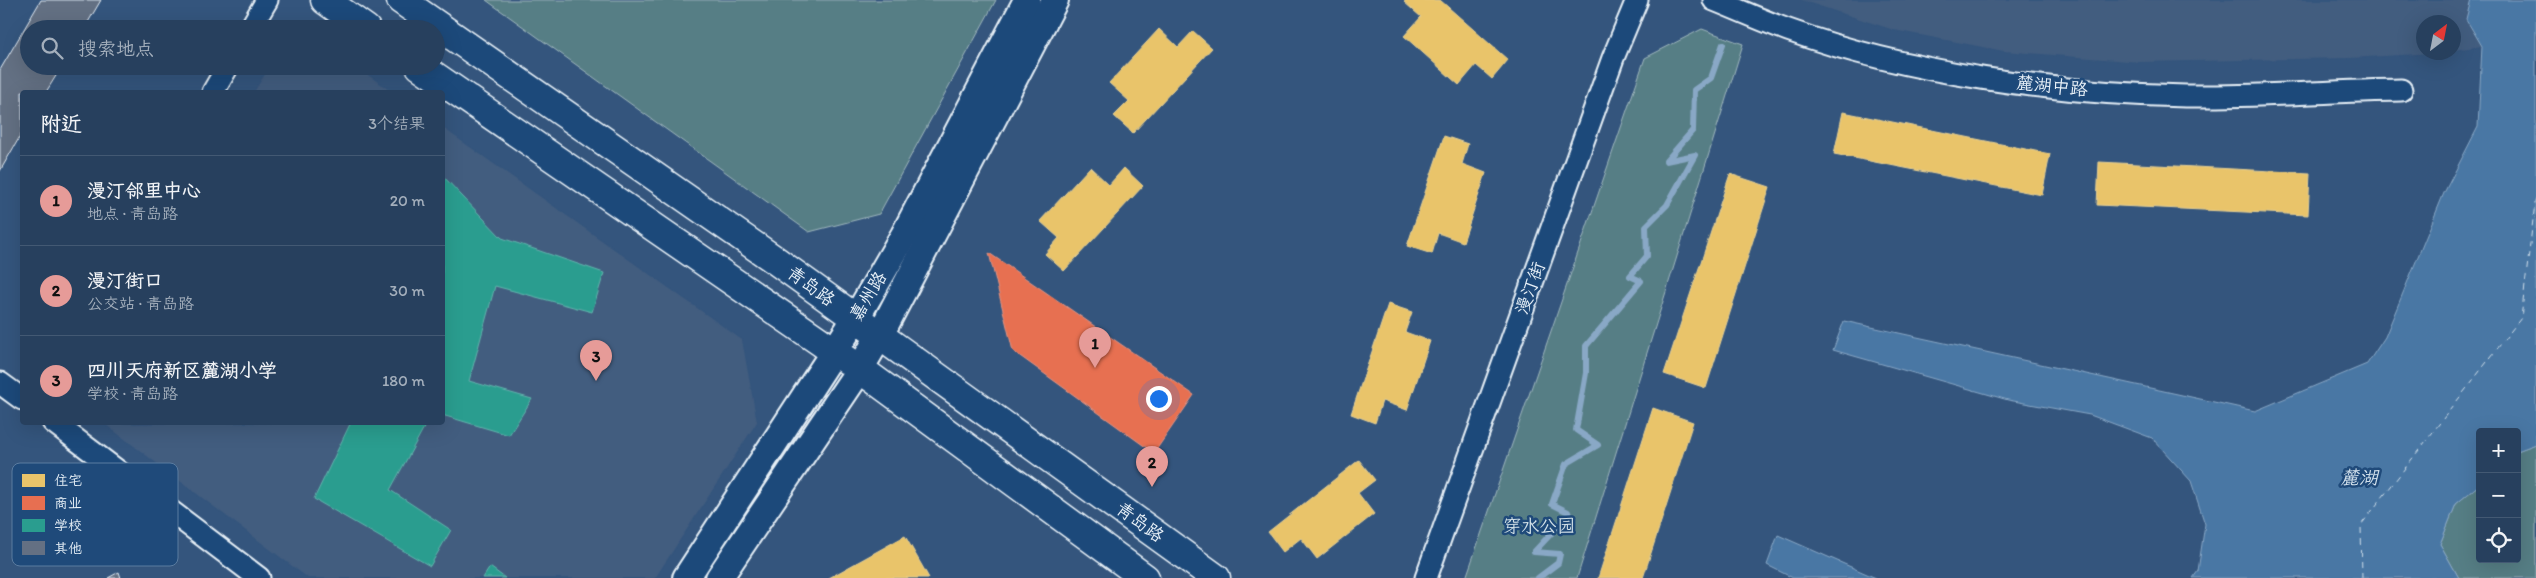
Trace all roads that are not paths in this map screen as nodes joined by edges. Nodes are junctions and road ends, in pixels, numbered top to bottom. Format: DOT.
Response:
graph roads {
  1 [pos="267,0"];
  2 [pos="325,0"];
  3 [pos="401,0"];
  4 [pos="1027,0"];
  5 [pos="1055,0"];
  6 [pos="1637,0"];
  7 [pos="1714,0"];
  8 [pos="255,20"];
  9 [pos="353,20"];
  10 [pos="430,20"];
  11 [pos="445,31"];
  12 [pos="223,75"];
  13 [pos="433,75"];
  14 [pos="214,90"];
  15 [pos="2401,90"];
  16 [pos="856,318"];
  17 [pos="880,335"];
  18 [pos="834,352"];
  19 [pos="860,369"];
  20 [pos="0,383"];
  21 [pos="20,398"];
  22 [pos="57,425"];
  23 [pos="107,463"];
  24 [pos="178,517"];
  25 [pos="259,578"];
  26 [pos="686,578"];
  27 [pos="719,578"];
  28 [pos="1145,578"];
  29 [pos="1216,578"];
  30 [pos="1426,578"];
  1 -- 8 [label="street"];
  2 -- 9 [label="main road"];
  3 -- 10 [label="main road, 青岛路"];
  4 -- 16 [label="street, 嘉州路"];
  5 -- 17 [label="street, 嘉州路"];
  6 -- 30 [label="street, 漫汀街"];
  7 -- 15 [label="street, 麓湖中路"];
  11 -- 16 [label="main road, 青岛路"];
  12 -- 14 [label="street"];
  13 -- 18 [label="main road"];
  16 -- 17 [label="main road, 青岛路"];
  16 -- 18 [label="street, 嘉州路"];
  17 -- 19 [label="street, 嘉州路"];
  17 -- 29 [label="main road, 青岛路"];
  18 -- 19 [label="main road"];
  18 -- 26 [label="street, 嘉州路"];
  19 -- 27 [label="street, 嘉州路"];
  19 -- 28 [label="main road"];
  20 -- 21 [label="street"];
  22 -- 23 [label="street"];
  24 -- 25 [label="street"];
}
